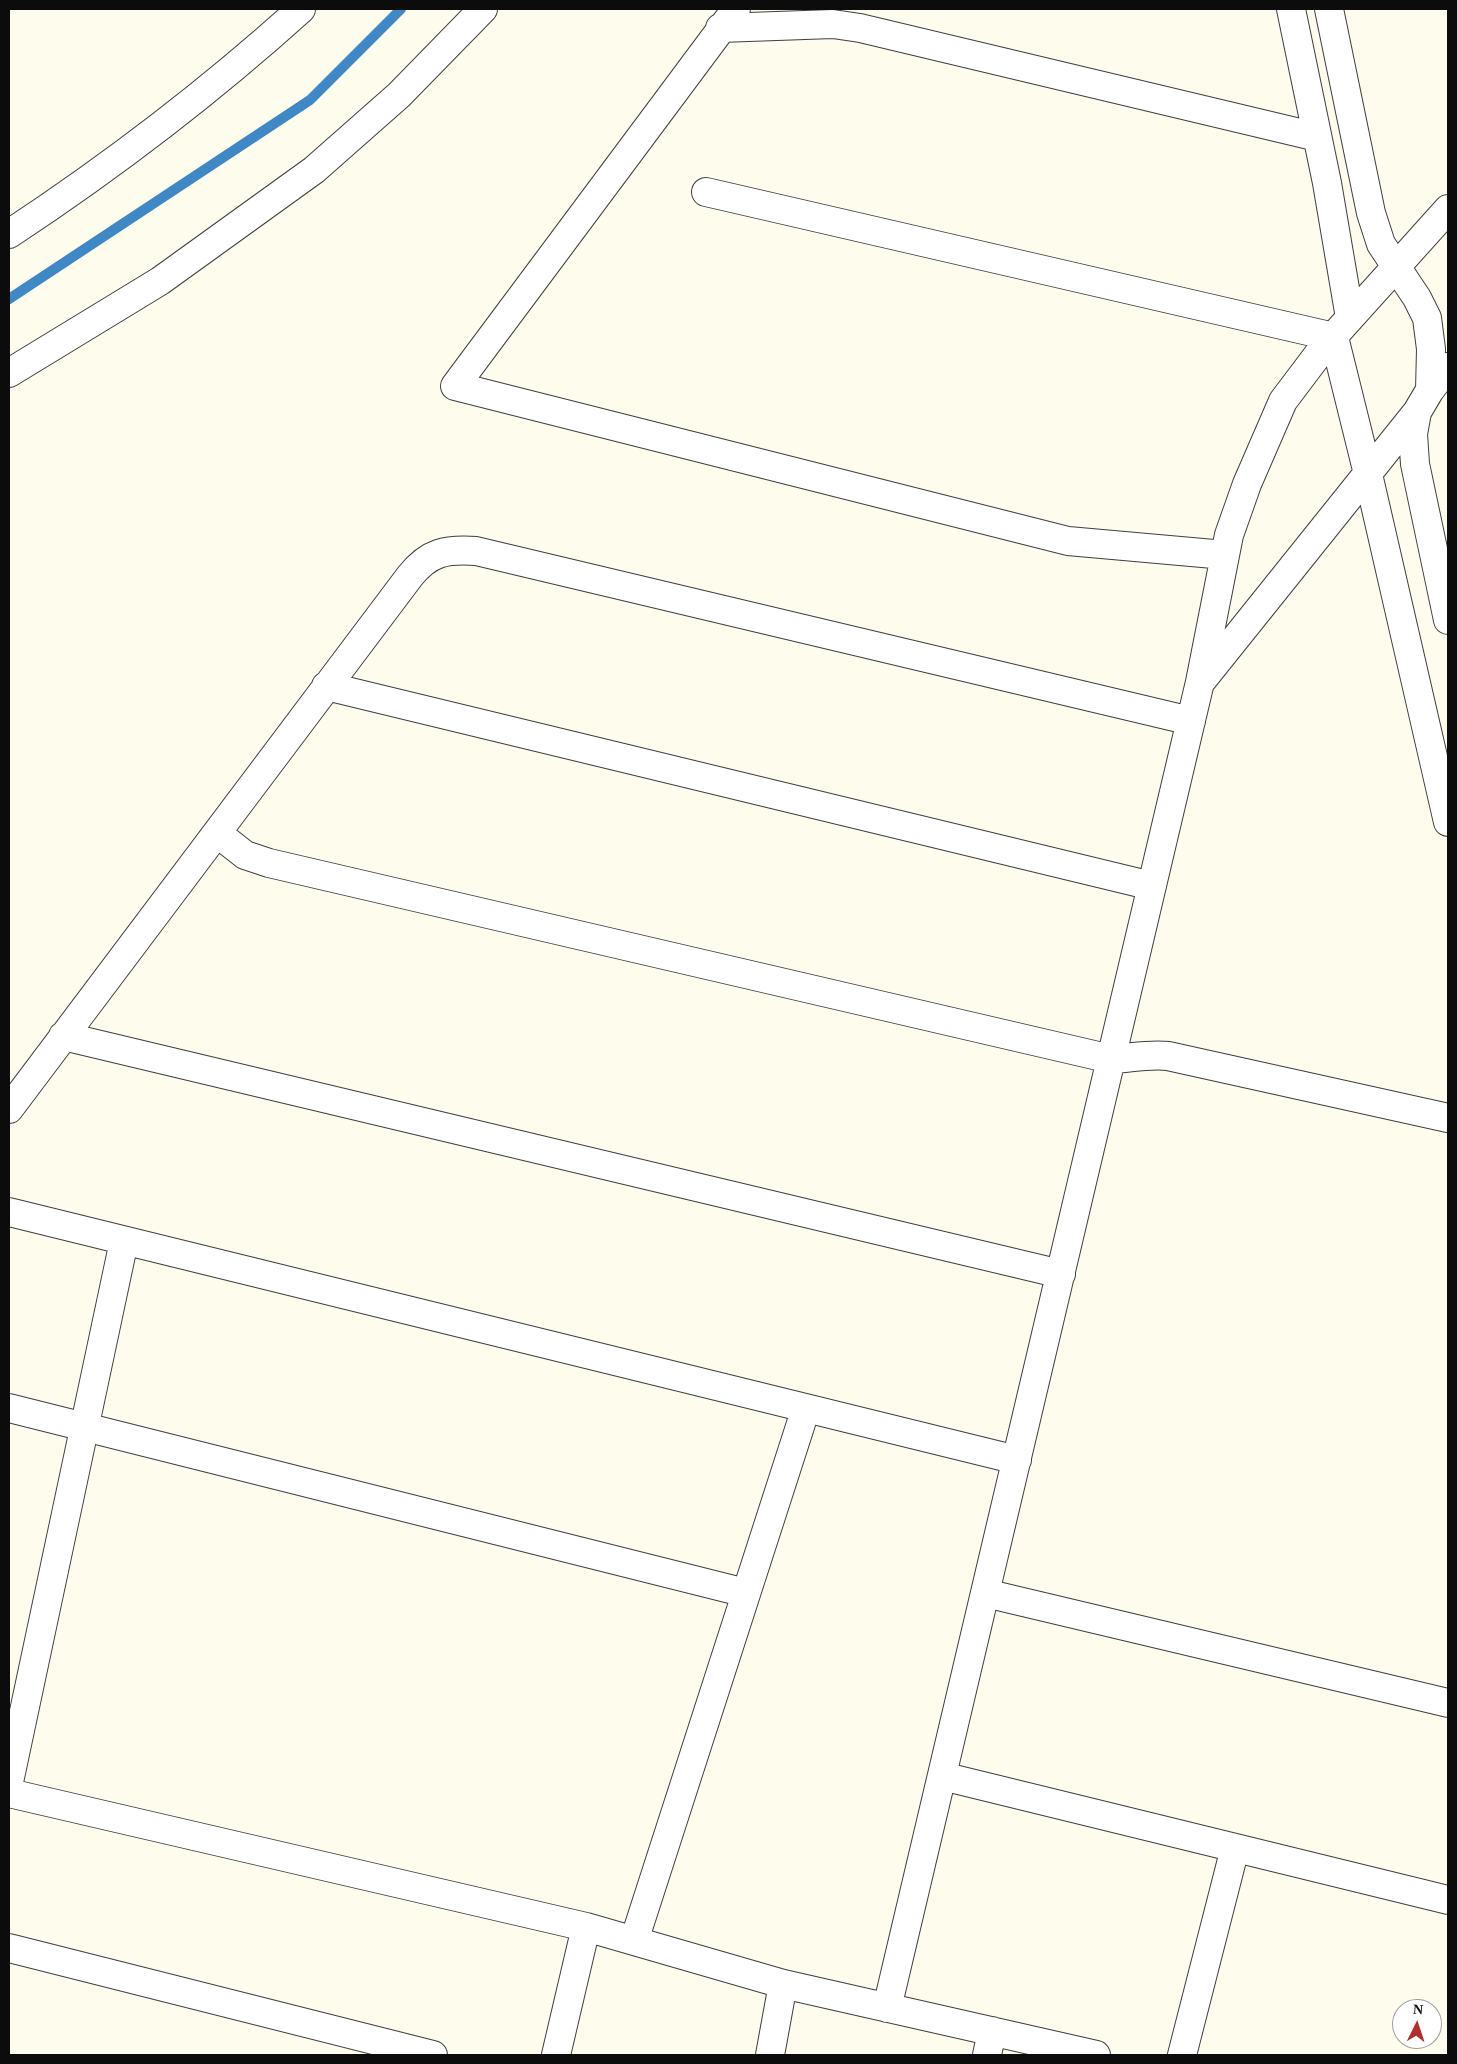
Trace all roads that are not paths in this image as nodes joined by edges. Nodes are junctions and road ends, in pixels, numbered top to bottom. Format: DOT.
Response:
graph roads {
  1 [pos="301,9"];
  2 [pos="482,9"];
  3 [pos="1291,9"];
  4 [pos="1329,9"];
  5 [pos="728,19"];
  6 [pos="1317,137"];
  7 [pos="706,192"];
  8 [pos="1448,209"];
  9 [pos="9,234"];
  10 [pos="1396,268"];
  11 [pos="1342,327"];
  12 [pos="1448,367"];
  13 [pos="9,373"];
  14 [pos="1424,401"];
  15 [pos="1368,474"];
  16 [pos="1225,555"];
  17 [pos="1448,620"];
  18 [pos="1200,682"];
  19 [pos="326,686"];
  20 [pos="1191,721"];
  21 [pos="1448,822"];
  22 [pos="217,833"];
  23 [pos="1152,886"];
  24 [pos="63,1036"];
  25 [pos="1111,1059"];
  26 [pos="9,1109"];
  27 [pos="1448,1118"];
  28 [pos="9,1212"];
  29 [pos="124,1241"];
  30 [pos="1061,1274"];
  31 [pos="9,1408"];
  32 [pos="806,1408"];
  33 [pos="84,1426"];
  34 [pos="1017,1460"];
  35 [pos="746,1593"];
  36 [pos="985,1593"];
  37 [pos="1448,1703"];
  38 [pos="942,1776"];
  39 [pos="9,1782"];
  40 [pos="9,1794"];
  41 [pos="1235,1848"];
  42 [pos="1448,1900"];
  43 [pos="586,1927"];
  44 [pos="634,1941"];
  45 [pos="9,1948"];
  46 [pos="783,1984"];
  47 [pos="887,2008"];
  48 [pos="989,2043"];
  49 [pos="433,2055"];
  50 [pos="556,2055"];
  51 [pos="770,2055"];
  52 [pos="1096,2055"];
  53 [pos="1182,2055"];
  1 -- 9 [label="street"];
  2 -- 13 [label="street"];
  3 -- 6 [label="street"];
  4 -- 10 [label="street"];
  5 -- 6 [label="street"];
  5 -- 16 [label="street"];
  6 -- 11 [label="street"];
  7 -- 11 [label="street"];
  8 -- 10 [label="street"];
  10 -- 11 [label="street"];
  10 -- 14 [label="street"];
  11 -- 15 [label="street"];
  11 -- 16 [label="street"];
  12 -- 14 [label="street"];
  14 -- 15 [label="street"];
  14 -- 17 [label="street"];
  15 -- 18 [label="street"];
  15 -- 21 [label="street"];
  16 -- 18 [label="street"];
  18 -- 20 [label="street"];
  19 -- 20 [label="street"];
  19 -- 22 [label="street"];
  19 -- 23 [label="street"];
  20 -- 23 [label="street"];
  22 -- 24 [label="street"];
  22 -- 25 [label="street"];
  23 -- 25 [label="street"];
  24 -- 26 [label="street"];
  24 -- 30 [label="street"];
  25 -- 27 [label="street"];
  25 -- 30 [label="street"];
  28 -- 29 [label="street"];
  29 -- 32 [label="street"];
  29 -- 33 [label="street"];
  30 -- 34 [label="street"];
  31 -- 33 [label="street"];
  32 -- 34 [label="street"];
  32 -- 35 [label="street"];
  33 -- 35 [label="street"];
  33 -- 39 [label="street"];
  34 -- 36 [label="street"];
  35 -- 44 [label="street"];
  36 -- 37 [label="street"];
  36 -- 38 [label="street"];
  38 -- 41 [label="street"];
  38 -- 47 [label="street"];
  40 -- 43 [label="street"];
  41 -- 42 [label="street"];
  41 -- 53 [label="street"];
  43 -- 44 [label="street"];
  43 -- 50 [label="street"];
  44 -- 46 [label="street"];
  45 -- 49 [label="street"];
  46 -- 47 [label="street"];
  46 -- 51 [label="street"];
  47 -- 48 [label="street"];
  48 -- 52 [label="street"];
}
